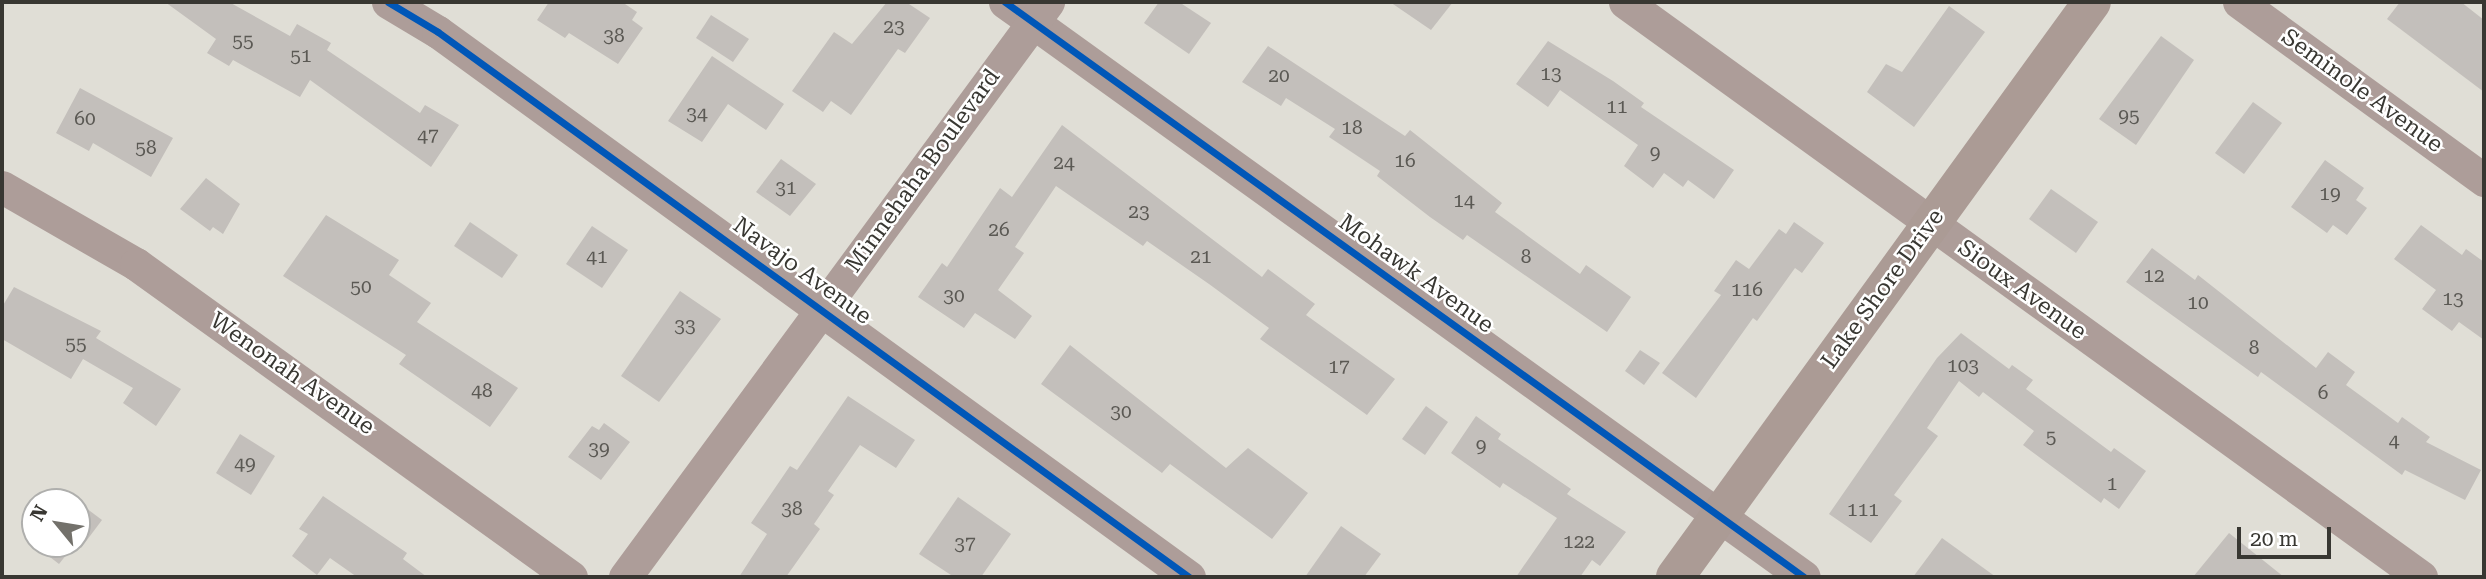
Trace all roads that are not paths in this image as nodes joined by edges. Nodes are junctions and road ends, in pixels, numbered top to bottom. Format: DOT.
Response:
graph roads {
  1 [pos="388,2"];
  2 [pos="1005,2"];
  3 [pos="1625,2"];
  4 [pos="2092,2"];
  5 [pos="2239,2"];
  6 [pos="1040,12"];
  7 [pos="2484,180"];
  8 [pos="2,187"];
  9 [pos="1931,223"];
  10 [pos="822,309"];
  11 [pos="1719,515"];
  12 [pos="571,577"];
  13 [pos="625,577"];
  14 [pos="1189,577"];
  15 [pos="1675,577"];
  16 [pos="1804,577"];
  17 [pos="2421,577"];
  1 -- 10 [label="street, Navajo Avenue"];
  2 -- 6 [label="street, Mohawk Avenue"];
  3 -- 9 [label="street, Sioux Avenue"];
  4 -- 9 [label="street, Lake Shore Drive"];
  5 -- 7 [label="street, Seminole Avenue"];
  6 -- 10 [label="street, Minnehaha Boulevard"];
  6 -- 11 [label="street, Mohawk Avenue"];
  8 -- 12 [label="street, Wenonah Avenue"];
  9 -- 11 [label="street, Lake Shore Drive"];
  9 -- 17 [label="street, Sioux Avenue"];
  10 -- 13 [label="street, Minnehaha Boulevard"];
  10 -- 14 [label="street, Navajo Avenue"];
  11 -- 15 [label="street, Lake Shore Drive"];
  11 -- 16 [label="street, Mohawk Avenue"];
}
